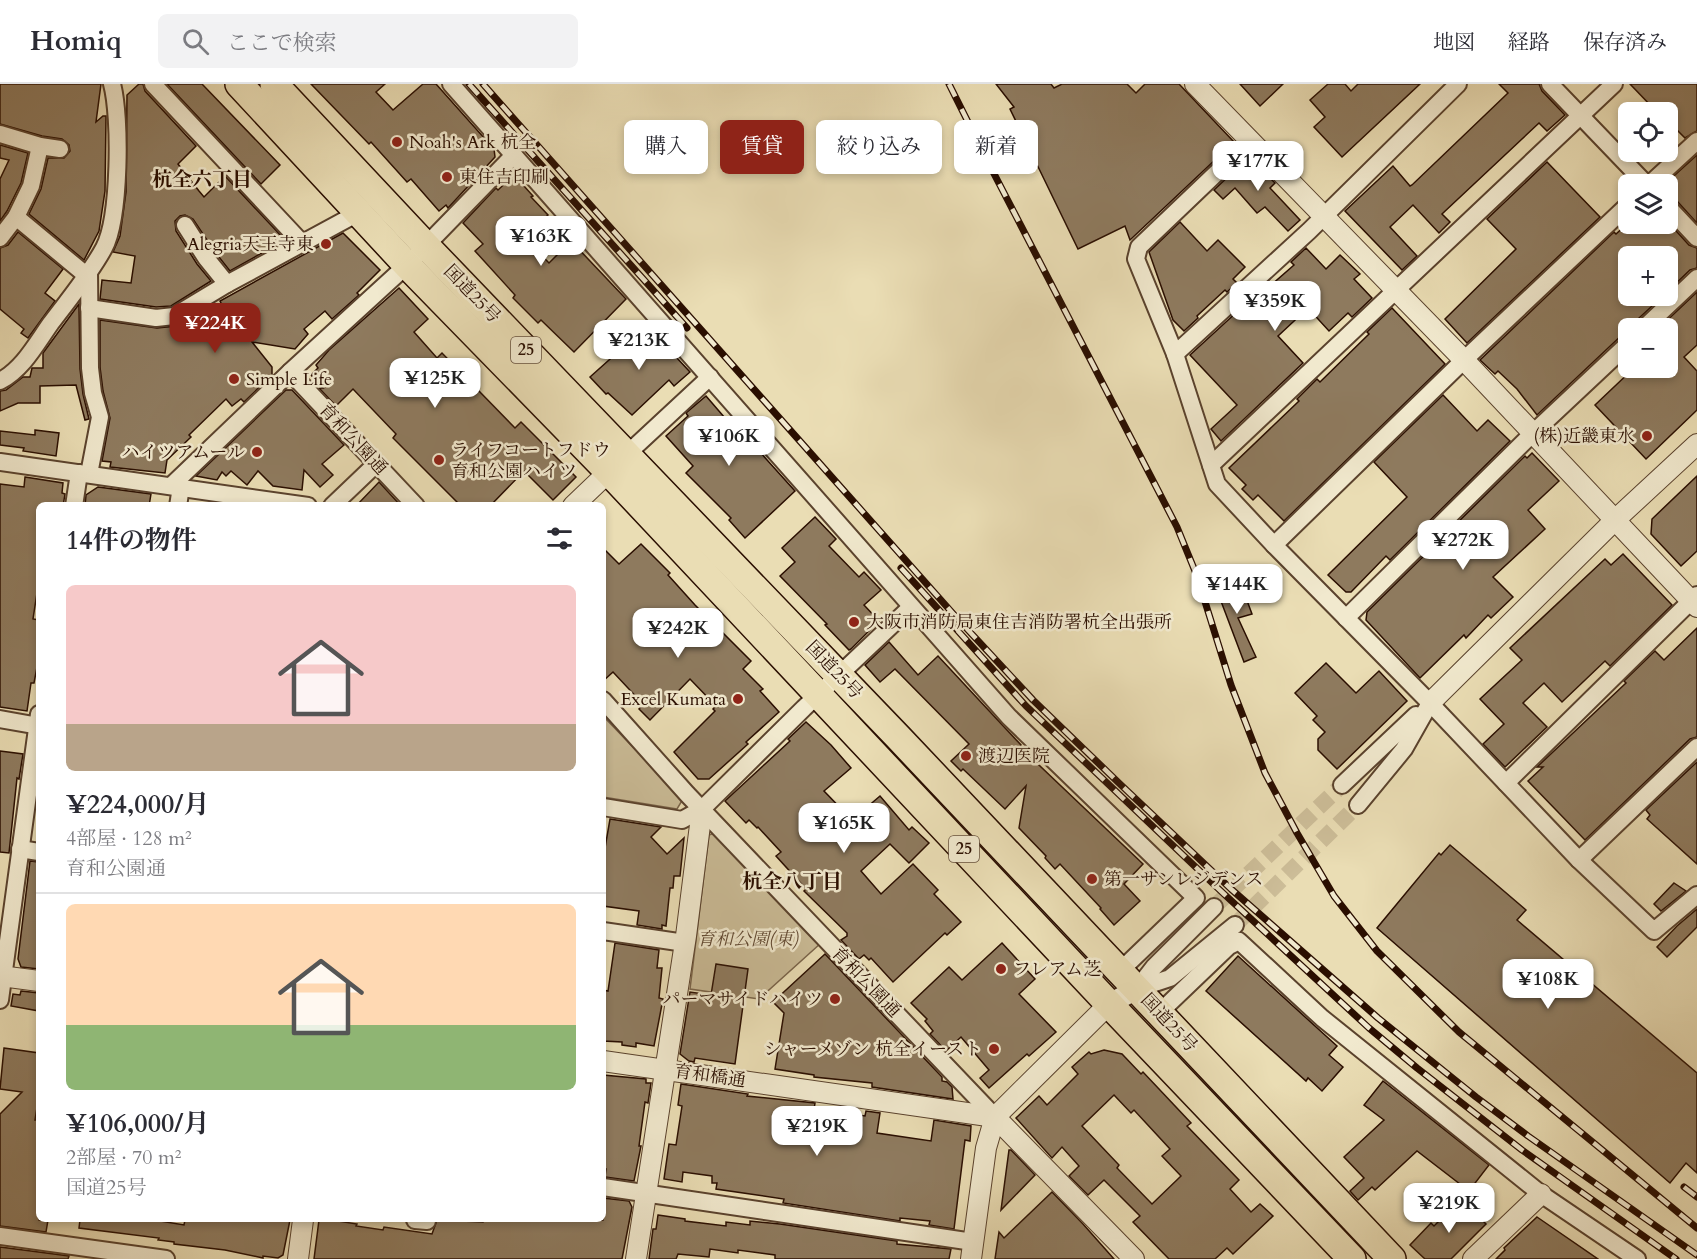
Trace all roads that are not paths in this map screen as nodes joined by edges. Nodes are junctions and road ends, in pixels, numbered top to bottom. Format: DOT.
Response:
graph roads {
  1 [pos="112,84"];
  2 [pos="153,84"];
  3 [pos="239,84"];
  4 [pos="274,84"];
  5 [pos="451,84"];
  6 [pos="1195,84"];
  7 [pos="1458,84"];
  8 [pos="1550,84"];
  9 [pos="1614,84"];
  10 [pos="1581,116"];
  11 [pos="0,134"];
  12 [pos="1250,141"];
  13 [pos="1697,141"];
  14 [pos="40,146"];
  15 [pos="60,149"];
  16 [pos="514,155"];
  17 [pos="1638,174"];
  18 [pos="1659,174"];
  19 [pos="358,213"];
  20 [pos="1618,214"];
  21 [pos="16,217"];
  22 [pos="1323,217"];
  23 [pos="1678,218"];
  24 [pos="185,225"];
  25 [pos="0,238"];
  26 [pos="1697,238"];
  27 [pos="302,243"];
  28 [pos="426,246"];
  29 [pos="407,265"];
  30 [pos="87,273"];
  31 [pos="1697,278"];
  32 [pos="227,284"];
  33 [pos="1394,290"];
  34 [pos="89,308"];
  35 [pos="1655,318"];
  36 [pos="1618,353"];
  37 [pos="1175,354"];
  38 [pos="1464,360"];
  39 [pos="290,372"];
  40 [pos="710,377"];
  41 [pos="0,381"];
  42 [pos="1533,433"];
  43 [pos="1697,444"];
  44 [pos="0,462"];
  45 [pos="618,463"];
  46 [pos="376,465"];
  47 [pos="1211,465"];
  48 [pos="84,473"];
  49 [pos="177,486"];
  50 [pos="75,502"];
  51 [pos="178,502"];
  52 [pos="282,502"];
  53 [pos="336,502"];
  54 [pos="412,502"];
  55 [pos="577,502"];
  56 [pos="1616,519"];
  57 [pos="1274,545"];
  58 [pos="1695,601"];
  59 [pos="911,606"];
  60 [pos="1346,618"];
  61 [pos="839,675"];
  62 [pos="819,694"];
  63 [pos="606,703"];
  64 [pos="1430,703"];
  65 [pos="0,719"];
  66 [pos="36,722"];
  67 [pos="36,736"];
  68 [pos="1697,747"];
  69 [pos="1506,783"];
  70 [pos="1342,785"];
  71 [pos="1358,805"];
  72 [pos="606,807"];
  73 [pos="702,809"];
  74 [pos="20,849"];
  75 [pos="36,852"];
  76 [pos="1579,860"];
  77 [pos="1697,895"];
  78 [pos="1214,908"];
  79 [pos="1235,925"];
  80 [pos="606,931"];
  81 [pos="685,943"];
  82 [pos="2,976"];
  83 [pos="1129,980"];
  84 [pos="36,981"];
  85 [pos="0,1000"];
  86 [pos="1109,1004"];
  87 [pos="1159,1013"];
  88 [pos="606,1061"];
  89 [pos="666,1069"];
  90 [pos="995,1117"];
  91 [pos="606,1187"];
  92 [pos="645,1193"];
  93 [pos="1541,1194"];
  94 [pos="303,1222"];
  95 [pos="0,1236"];
  96 [pos="972,1251"];
  97 [pos="166,1259"];
  98 [pos="298,1259"];
  99 [pos="636,1259"];
  100 [pos="1134,1259"];
  101 [pos="1352,1259"];
  102 [pos="1392,1259"];
  103 [pos="1473,1259"];
  104 [pos="1637,1259"];
  1 -- 30 [label="street"];
  2 -- 27 [label="street"];
  3 -- 19 [label="highway, 国道25号 / 25"];
  4 -- 28 [label="highway, 国道25号 / 25"];
  5 -- 16 [label="street"];
  6 -- 12 [label="street"];
  7 -- 22 [label="street"];
  8 -- 10 [label="street"];
  9 -- 10 [label="street"];
  10 -- 17 [label="street"];
  10 -- 33 [label="street"];
  11 -- 14 [label="street"];
  12 -- 22 [label="street"];
  12 -- 37 [label="street"];
  13 -- 18 [label="street"];
  14 -- 15 [label="street"];
  14 -- 21 [label="street"];
  16 -- 28 [label="street"];
  16 -- 40 [label="street"];
  19 -- 27 [label="street"];
  19 -- 29 [label="highway, 国道25号 / 25"];
  20 -- 38 [label="street"];
  21 -- 25 [label="street"];
  21 -- 30 [label="street"];
  22 -- 33 [label="street"];
  22 -- 37 [label="street"];
  23 -- 26 [label="street"];
  24 -- 32 [label="street"];
  27 -- 32 [label="street"];
  28 -- 29 [label="street"];
  28 -- 45 [label="highway, 国道25号 / 25"];
  29 -- 39 [label="street"];
  29 -- 45 [label="highway, 国道25号 / 25"];
  30 -- 34 [label="street"];
  30 -- 41 [label="street"];
  31 -- 35 [label="street"];
  32 -- 34 [label="street"];
  33 -- 38 [label="street"];
  33 -- 47 [label="street"];
  34 -- 48 [label="street"];
  36 -- 42 [label="street"];
  37 -- 47 [label="street"];
  38 -- 42 [label="street"];
  38 -- 57 [label="street"];
  39 -- 46 [label="street, 育和公園通"];
  39 -- 49 [label="street"];
  40 -- 45 [label="street"];
  40 -- 59 [label="street"];
  42 -- 56 [label="street"];
  42 -- 60 [label="street"];
  43 -- 56 [label="street"];
  44 -- 48 [label="street"];
  45 -- 55 [label="street"];
  45 -- 61 [label="highway, 国道25号 / 25"];
  45 -- 62 [label="highway, 国道25号 / 25"];
  46 -- 53 [label="street"];
  46 -- 54 [label="street, 育和公園通"];
  47 -- 57 [label="street"];
  48 -- 49 [label="street"];
  48 -- 50 [label="street"];
  49 -- 51 [label="street"];
  49 -- 52 [label="street"];
  56 -- 58 [label="street"];
  56 -- 64 [label="street"];
  57 -- 60 [label="street"];
  58 -- 69 [label="street"];
  59 -- 61 [label="street"];
  59 -- 83 [label="street"];
  60 -- 64 [label="street"];
  61 -- 62 [label="street"];
  61 -- 83 [label="highway, 国道25号 / 25"];
  62 -- 73 [label="street"];
  62 -- 86 [label="highway, 国道25号 / 25"];
  63 -- 73 [label="street, 育和公園通"];
  64 -- 69 [label="street"];
  64 -- 70 [label="street"];
  64 -- 71 [label="street"];
  65 -- 66 [label="street"];
  67 -- 74 [label="street"];
  68 -- 76 [label="street"];
  69 -- 76 [label="street"];
  72 -- 73 [label="street"];
  73 -- 81 [label="street"];
  73 -- 90 [label="street, 育和公園通"];
  74 -- 75 [label="street"];
  74 -- 82 [label="street"];
  76 -- 77 [label="street"];
  78 -- 83 [label="street"];
  79 -- 83 [label="street"];
  80 -- 81 [label="street"];
  81 -- 89 [label="street"];
  82 -- 84 [label="street"];
  82 -- 85 [label="street"];
  83 -- 86 [label="street"];
  83 -- 87 [label="highway, 国道25号 / 25"];
  86 -- 90 [label="street"];
  86 -- 101 [label="highway, 国道25号 / 25"];
  87 -- 93 [label="street"];
  87 -- 102 [label="highway, 国道25号 / 25"];
  88 -- 89 [label="street, 育和橋通"];
  89 -- 90 [label="street, 育和橋通"];
  89 -- 92 [label="street"];
  90 -- 96 [label="street"];
  90 -- 100 [label="street, 育和公園通"];
  91 -- 92 [label="street"];
  92 -- 96 [label="street"];
  92 -- 99 [label="street"];
  93 -- 103 [label="street"];
  93 -- 104 [label="street"];
  94 -- 98 [label="street"];
  95 -- 97 [label="street"];
}
